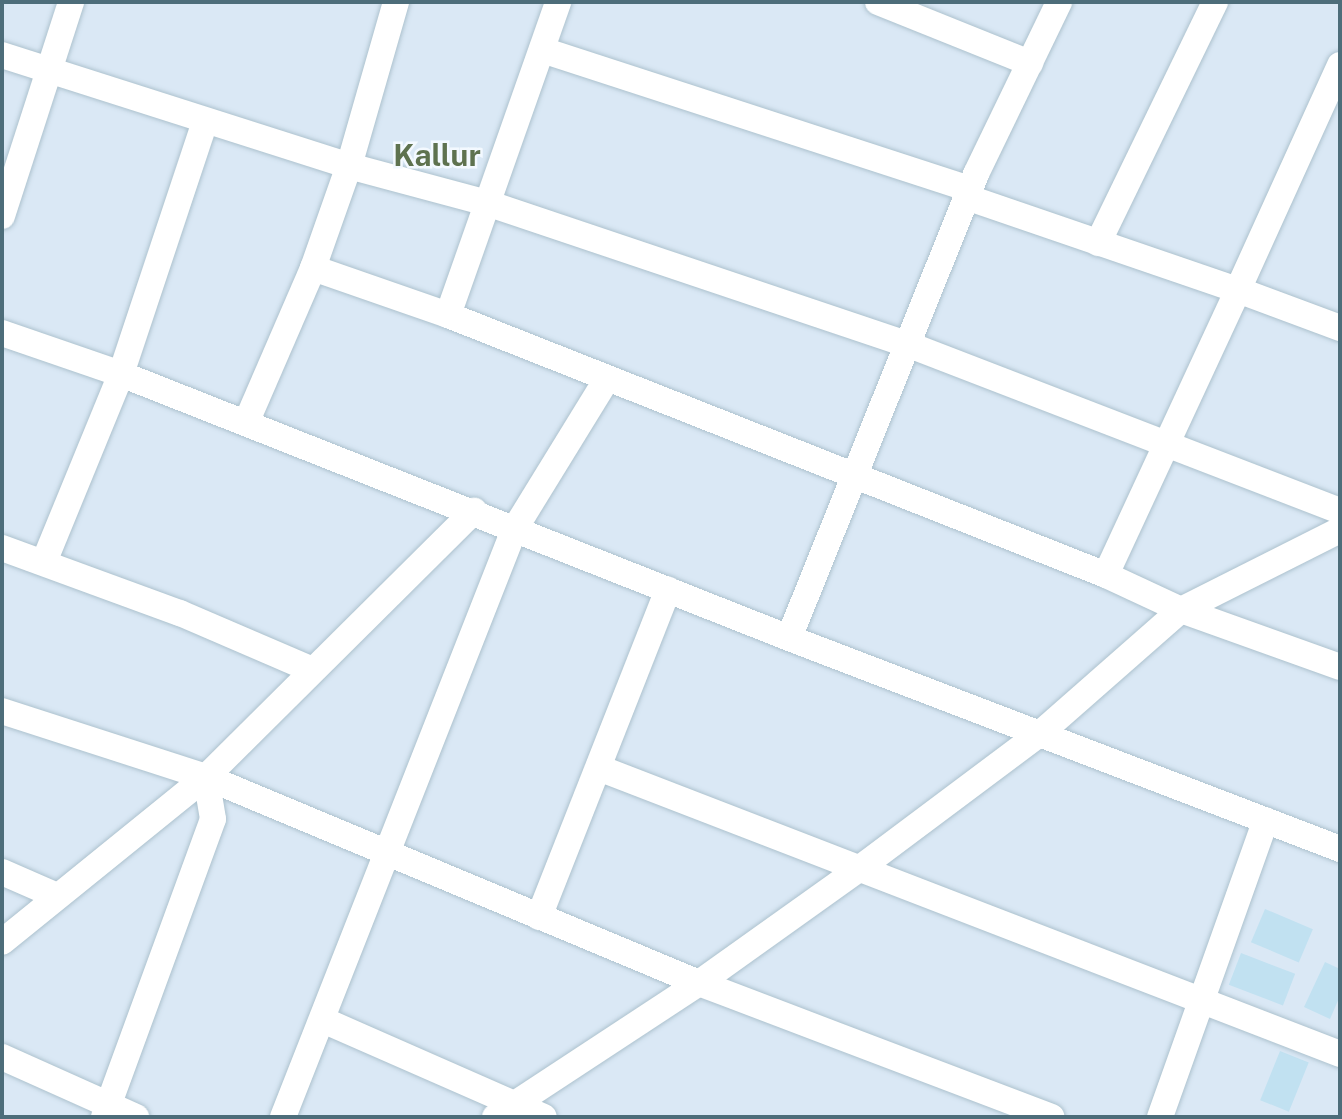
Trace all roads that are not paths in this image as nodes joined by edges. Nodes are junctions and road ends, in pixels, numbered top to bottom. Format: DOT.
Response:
graph roads {
  1 [pos="71,2"];
  2 [pos="395,2"];
  3 [pos="558,2"];
  4 [pos="878,2"];
  5 [pos="1059,2"];
  6 [pos="1215,2"];
  7 [pos="542,50"];
  8 [pos="2,55"];
  9 [pos="1030,63"];
  10 [pos="1340,65"];
  11 [pos="49,67"];
  12 [pos="205,121"];
  13 [pos="349,166"];
  14 [pos="968,193"];
  15 [pos="486,203"];
  16 [pos="2,216"];
  17 [pos="1098,243"];
  18 [pos="313,268"];
  19 [pos="1238,290"];
  20 [pos="449,315"];
  21 [pos="1340,328"];
  22 [pos="2,333"];
  23 [pos="907,344"];
  24 [pos="121,374"];
  25 [pos="607,379"];
  26 [pos="246,423"];
  27 [pos="1167,442"];
  28 [pos="854,477"];
  29 [pos="474,511"];
  30 [pos="1340,511"];
  31 [pos="514,530"];
  32 [pos="1340,530"];
  33 [pos="2,548"];
  34 [pos="44,562"];
  35 [pos="1106,575"];
  36 [pos="668,590"];
  37 [pos="1181,610"];
  38 [pos="789,638"];
  39 [pos="1340,667"];
  40 [pos="310,669"];
  41 [pos="2,711"];
  42 [pos="1042,732"];
  43 [pos="599,768"];
  44 [pos="206,777"];
  45 [pos="1266,820"];
  46 [pos="1340,849"];
  47 [pos="385,856"];
  48 [pos="860,868"];
  49 [pos="2,872"];
  50 [pos="57,895"];
  51 [pos="539,917"];
  52 [pos="2,942"];
  53 [pos="699,983"];
  54 [pos="1202,1000"];
  55 [pos="323,1020"];
  56 [pos="1340,1054"];
  57 [pos="2,1057"];
  58 [pos="106,1111"];
  59 [pos="504,1111"];
  60 [pos="135,1117"];
  61 [pos="283,1117"];
  62 [pos="544,1117"];
  63 [pos="1051,1117"];
  64 [pos="1160,1117"];
  1 -- 11 [label="street"];
  2 -- 13 [label="street"];
  3 -- 7 [label="street"];
  4 -- 9 [label="street"];
  5 -- 9 [label="street"];
  6 -- 17 [label="street"];
  7 -- 14 [label="street"];
  7 -- 15 [label="street"];
  8 -- 11 [label="street"];
  9 -- 14 [label="street"];
  10 -- 19 [label="street"];
  11 -- 12 [label="street"];
  11 -- 16 [label="street"];
  12 -- 13 [label="street"];
  12 -- 24 [label="street"];
  13 -- 15 [label="street"];
  13 -- 18 [label="street"];
  14 -- 17 [label="street"];
  14 -- 23 [label="street"];
  15 -- 20 [label="street"];
  15 -- 23 [label="street"];
  17 -- 19 [label="street"];
  18 -- 20 [label="street"];
  18 -- 26 [label="street"];
  19 -- 21 [label="street"];
  19 -- 27 [label="street"];
  20 -- 25 [label="street"];
  22 -- 24 [label="street"];
  23 -- 27 [label="street"];
  23 -- 28 [label="street"];
  24 -- 26 [label="street"];
  24 -- 34 [label="street"];
  25 -- 28 [label="street"];
  25 -- 31 [label="street"];
  26 -- 29 [label="street"];
  27 -- 30 [label="street"];
  27 -- 35 [label="street"];
  28 -- 35 [label="street"];
  28 -- 38 [label="street"];
  29 -- 31 [label="street"];
  29 -- 40 [label="street"];
  31 -- 36 [label="street"];
  31 -- 47 [label="street"];
  32 -- 37 [label="street"];
  33 -- 34 [label="street"];
  34 -- 40 [label="street"];
  35 -- 37 [label="street"];
  36 -- 38 [label="street"];
  36 -- 43 [label="street"];
  37 -- 39 [label="street"];
  37 -- 42 [label="street"];
  38 -- 42 [label="street"];
  40 -- 44 [label="street"];
  41 -- 44 [label="street"];
  42 -- 45 [label="street"];
  42 -- 48 [label="street"];
  43 -- 48 [label="street"];
  43 -- 51 [label="street"];
  44 -- 47 [label="street"];
  44 -- 50 [label="street"];
  44 -- 58 [label="street"];
  45 -- 46 [label="street"];
  45 -- 54 [label="street"];
  47 -- 51 [label="street"];
  47 -- 55 [label="street"];
  48 -- 53 [label="street"];
  48 -- 54 [label="street"];
  49 -- 50 [label="street"];
  50 -- 52 [label="street"];
  51 -- 53 [label="street"];
  53 -- 59 [label="street"];
  53 -- 63 [label="street"];
  54 -- 56 [label="street"];
  54 -- 64 [label="street"];
  55 -- 59 [label="street"];
  55 -- 61 [label="street"];
  57 -- 58 [label="street"];
  58 -- 60 [label="street"];
  59 -- 62 [label="street"];
}
